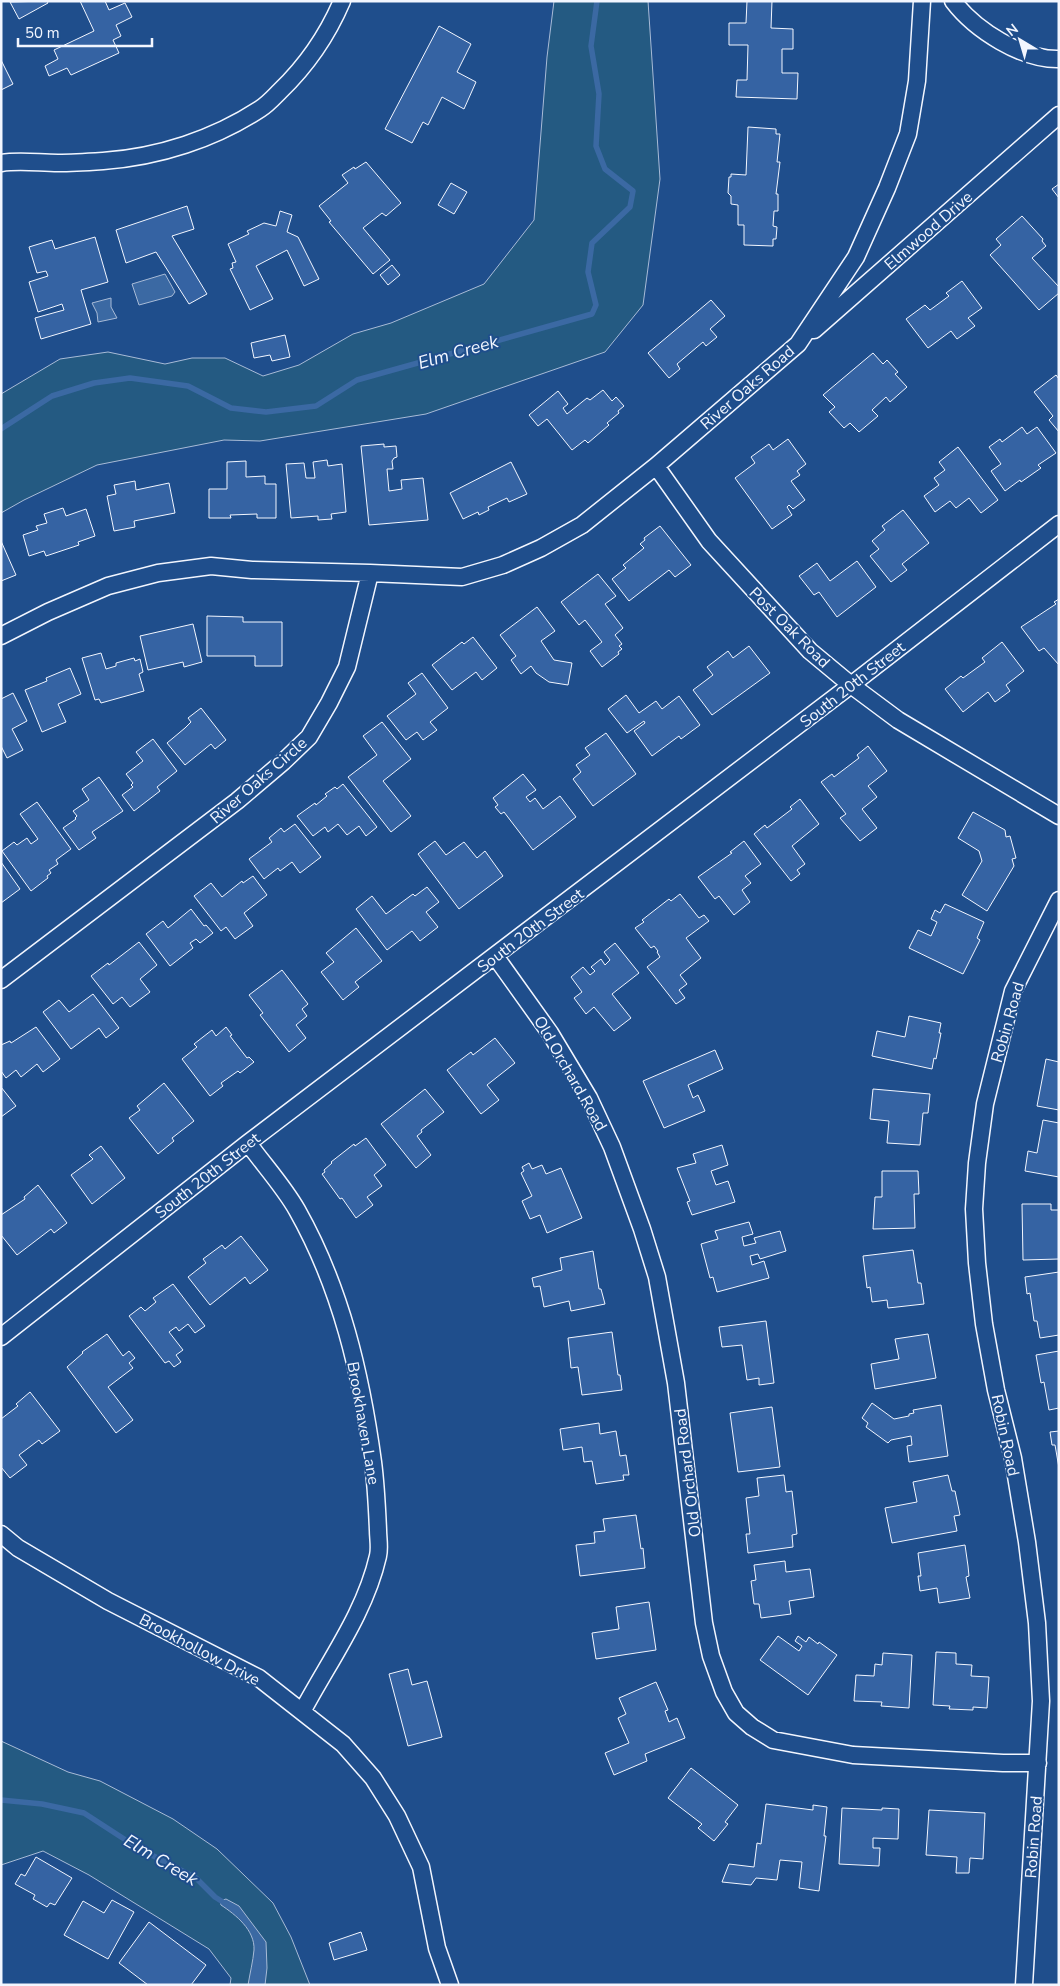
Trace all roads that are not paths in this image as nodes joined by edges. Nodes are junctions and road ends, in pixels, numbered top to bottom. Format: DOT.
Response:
graph roads {
  1 [pos="342,1"];
  2 [pos="922,1"];
  3 [pos="953,1"];
  4 [pos="1059,59"];
  5 [pos="1059,115"];
  6 [pos="1,163"];
  7 [pos="798,344"];
  8 [pos="656,466"];
  9 [pos="1059,524"];
  10 [pos="370,573"];
  11 [pos="1,636"];
  12 [pos="851,686"];
  13 [pos="1059,816"];
  14 [pos="1059,900"];
  15 [pos="495,956"];
  16 [pos="1,980"];
  17 [pos="248,1143"];
  18 [pos="1,1337"];
  19 [pos="1,1534"];
  20 [pos="302,1712"];
  21 [pos="1038,1763"];
  22 [pos="450,1985"];
  23 [pos="1024,1985"];
  1 -- 6 [label="street"];
  2 -- 7 [label="street, River Oaks Road"];
  3 -- 4 [label="street"];
  5 -- 7 [label="street, Elmwood Drive"];
  7 -- 8 [label="street, River Oaks Road"];
  8 -- 10 [label="street, River Oaks Road"];
  8 -- 12 [label="street, Post Oak Road"];
  9 -- 12 [label="street, South 20th Street"];
  10 -- 11 [label="street"];
  10 -- 16 [label="street, River Oaks Circle"];
  12 -- 13 [label="street, Post Oak Road"];
  12 -- 15 [label="street, South 20th Street"];
  14 -- 21 [label="street, Robin Road"];
  15 -- 17 [label="street, South 20th Street"];
  15 -- 21 [label="street, Old Orchard Road"];
  17 -- 18 [label="street, South 20th Street"];
  17 -- 20 [label="street, Brookhaven Lane"];
  19 -- 20 [label="street, Brookhollow Drive"];
  20 -- 22 [label="street, Brookhollow Drive"];
  21 -- 23 [label="street, Robin Road"];
}
